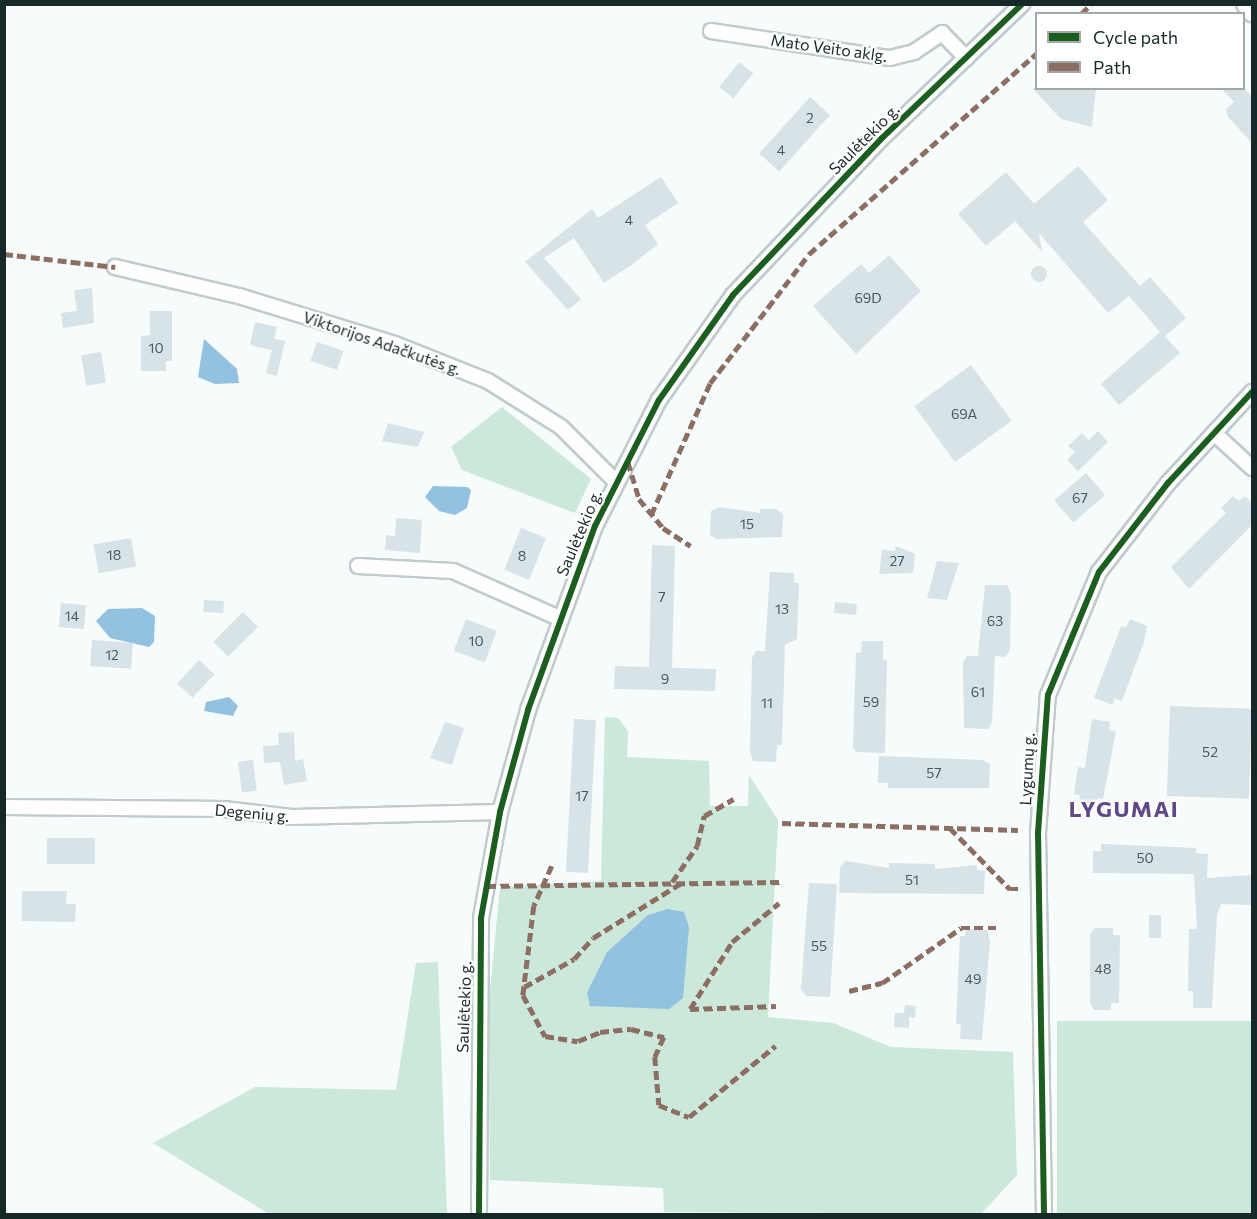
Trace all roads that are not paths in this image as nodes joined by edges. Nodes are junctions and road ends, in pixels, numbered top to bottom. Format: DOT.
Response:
graph roads {
  1 [pos="1022,4"];
  2 [pos="1246,4"];
  3 [pos="1252,11"];
  4 [pos="711,31"];
  5 [pos="966,58"];
  6 [pos="115,267"];
  7 [pos="1252,392"];
  8 [pos="1214,432"];
  9 [pos="1252,468"];
  10 [pos="616,482"];
  11 [pos="358,566"];
  12 [pos="559,618"];
  13 [pos="4,807"];
  14 [pos="500,812"];
  15 [pos="478,1215"];
  16 [pos="1044,1215"];
  1 -- 5 [label="street, Saulėtekio g."];
  2 -- 3 [label="main road"];
  4 -- 5 [label="street, Mato Veito aklg."];
  5 -- 10 [label="street, Saulėtekio g."];
  6 -- 10 [label="street, Viktorijos Adačkutės g."];
  7 -- 8 [label="street, Lygumų g."];
  8 -- 9 [label="street"];
  8 -- 16 [label="street, Lygumų g."];
  10 -- 12 [label="street, Saulėtekio g."];
  11 -- 12 [label="street"];
  12 -- 14 [label="street, Saulėtekio g."];
  13 -- 14 [label="street, Degenių g."];
  14 -- 15 [label="street, Saulėtekio g."];
}
